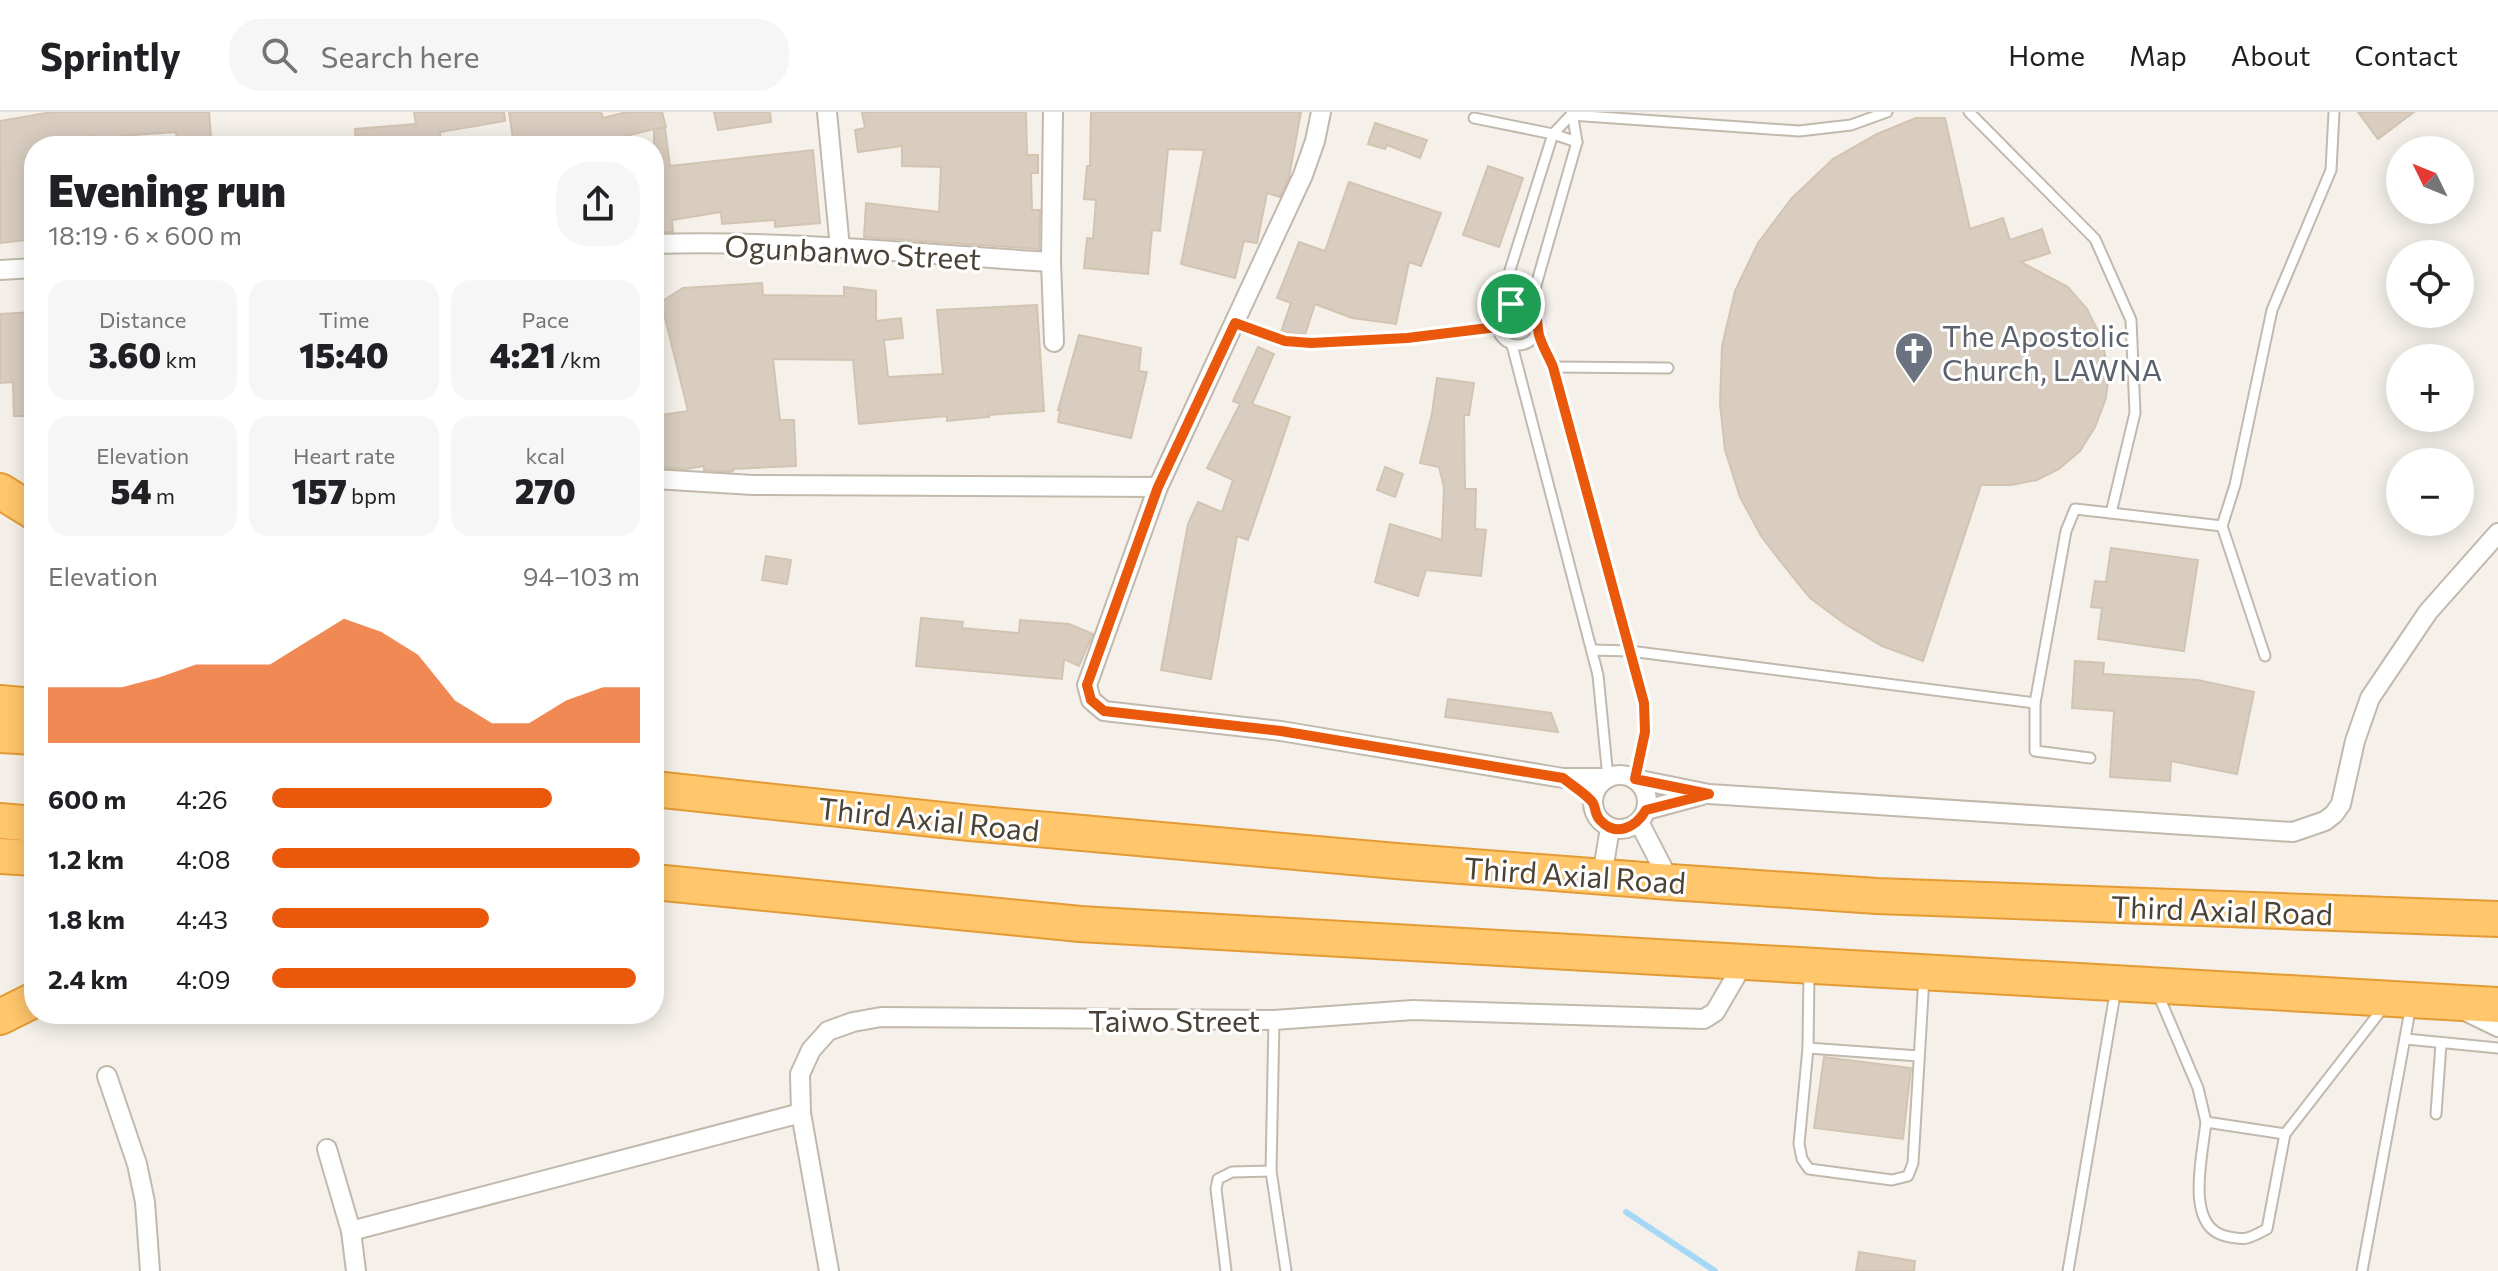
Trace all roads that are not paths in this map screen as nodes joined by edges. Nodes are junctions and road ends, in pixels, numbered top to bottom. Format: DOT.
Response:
graph roads {
  1 [pos="827,112"];
  2 [pos="1053,112"];
  3 [pos="1321,112"];
  4 [pos="1887,112"];
  5 [pos="1969,112"];
  6 [pos="2334,112"];
  7 [pos="1572,114"];
  8 [pos="1474,118"];
  9 [pos="1553,134"];
  10 [pos="1577,142"];
  11 [pos="664,244"];
  12 [pos="840,248"];
  13 [pos="1051,262"];
  14 [pos="24,269"];
  15 [pos="0,270"];
  16 [pos="1530,306"];
  17 [pos="1503,309"];
  18 [pos="1235,323"];
  19 [pos="1497,327"];
  20 [pos="1538,332"];
  21 [pos="1054,342"];
  22 [pos="1512,345"];
  23 [pos="1553,367"];
  24 [pos="1668,368"];
  25 [pos="664,480"];
  26 [pos="1158,487"];
  27 [pos="0,491"];
  28 [pos="24,506"];
  29 [pos="2111,513"];
  30 [pos="2222,526"];
  31 [pos="2498,533"];
  32 [pos="1592,650"];
  33 [pos="1630,651"];
  34 [pos="2265,656"];
  35 [pos="0,703"];
  36 [pos="2035,703"];
  37 [pos="24,705"];
  38 [pos="0,735"];
  39 [pos="24,736"];
  40 [pos="2090,758"];
  41 [pos="1563,778"];
  42 [pos="1608,778"];
  43 [pos="1635,779"];
  44 [pos="664,789"];
  45 [pos="1709,794"];
  46 [pos="1593,802"];
  47 [pos="1643,816"];
  48 [pos="0,821"];
  49 [pos="24,823"];
  50 [pos="1610,828"];
  51 [pos="0,856"];
  52 [pos="24,857"];
  53 [pos="1602,876"];
  54 [pos="1670,882"];
  55 [pos="664,883"];
  56 [pos="760,891"];
  57 [pos="664,894"];
  58 [pos="2498,919"];
  59 [pos="1743,964"];
  60 [pos="1809,968"];
  61 [pos="1924,974"];
  62 [pos="2117,985"];
  63 [pos="2155,987"];
  64 [pos="2400,1001"];
  65 [pos="2451,1004"];
  66 [pos="24,1005"];
  67 [pos="2498,1005"];
  68 [pos="0,1017"];
  69 [pos="1274,1020"];
  70 [pos="2498,1027"];
  71 [pos="2406,1039"];
  72 [pos="2441,1044"];
  73 [pos="1808,1048"];
  74 [pos="2498,1048"];
  75 [pos="1919,1056"];
  76 [pos="107,1076"];
  77 [pos="801,1113"];
  78 [pos="2436,1114"];
  79 [pos="2206,1122"];
  80 [pos="2285,1134"];
  81 [pos="327,1149"];
  82 [pos="1271,1171"];
  83 [pos="351,1231"];
  84 [pos="150,1271"];
  85 [pos="356,1271"];
  86 [pos="829,1271"];
  87 [pos="1226,1271"];
  88 [pos="1286,1271"];
  89 [pos="2068,1271"];
  90 [pos="2362,1271"];
  1 -- 12 [label="street"];
  2 -- 13 [label="street"];
  3 -- 18 [label="street"];
  4 -- 7 [label="lane"];
  5 -- 29 [label="lane"];
  6 -- 30 [label="lane"];
  7 -- 9 [label="lane"];
  7 -- 10 [label="lane"];
  8 -- 9 [label="lane"];
  9 -- 10 [label="lane"];
  9 -- 17 [label="lane"];
  10 -- 16 [label="lane"];
  11 -- 12 [label="street, Ogunbanwo Street"];
  12 -- 13 [label="street, Ogunbanwo Street"];
  13 -- 21 [label="street"];
  14 -- 15 [label="street"];
  16 -- 17 [label="lane"];
  16 -- 20 [label="lane"];
  17 -- 19 [label="lane"];
  18 -- 19 [label="lane"];
  18 -- 26 [label="street"];
  19 -- 22 [label="lane"];
  20 -- 22 [label="lane"];
  20 -- 23 [label="lane"];
  22 -- 32 [label="lane"];
  23 -- 24 [label="lane"];
  23 -- 33 [label="lane"];
  25 -- 26 [label="street"];
  26 -- 41 [label="street"];
  27 -- 28 [label="highway"];
  29 -- 30 [label="lane"];
  29 -- 36 [label="lane"];
  30 -- 34 [label="lane"];
  31 -- 45 [label="street"];
  32 -- 33 [label="lane"];
  32 -- 42 [label="lane"];
  33 -- 36 [label="lane"];
  33 -- 43 [label="lane"];
  35 -- 37 [label="highway"];
  36 -- 40 [label="lane"];
  38 -- 39 [label="highway"];
  41 -- 42 [label="street"];
  41 -- 46 [label="street"];
  42 -- 43 [label="street"];
  42 -- 46 [label="street"];
  43 -- 45 [label="street"];
  43 -- 47 [label="street"];
  44 -- 53 [label="highway, Third Axial Road"];
  45 -- 47 [label="street"];
  46 -- 50 [label="street"];
  47 -- 50 [label="street"];
  47 -- 54 [label="street"];
  48 -- 49 [label="highway"];
  50 -- 53 [label="street"];
  51 -- 52 [label="highway"];
  53 -- 54 [label="highway, Third Axial Road"];
  54 -- 58 [label="highway, Third Axial Road"];
  55 -- 56 [label="highway"];
  56 -- 57 [label="highway"];
  56 -- 59 [label="highway"];
  59 -- 60 [label="highway"];
  59 -- 69 [label="street, Taiwo Street"];
  60 -- 61 [label="highway"];
  60 -- 73 [label="lane"];
  61 -- 62 [label="highway"];
  61 -- 75 [label="lane"];
  62 -- 63 [label="highway"];
  62 -- 89 [label="lane"];
  63 -- 64 [label="highway"];
  63 -- 79 [label="lane"];
  64 -- 65 [label="highway"];
  64 -- 71 [label="lane"];
  64 -- 80 [label="lane"];
  65 -- 67 [label="highway"];
  65 -- 70 [label="street"];
  66 -- 68 [label="highway"];
  69 -- 77 [label="street, Taiwo Street"];
  69 -- 82 [label="lane"];
  71 -- 72 [label="lane"];
  71 -- 90 [label="lane"];
  72 -- 74 [label="lane"];
  72 -- 78 [label="lane"];
  73 -- 75 [label="lane"];
  73 -- 75 [label="lane"];
  76 -- 84 [label="street"];
  77 -- 83 [label="street"];
  77 -- 86 [label="street, Taiwo Street"];
  79 -- 80 [label="lane"];
  79 -- 80 [label="lane"];
  81 -- 83 [label="street"];
  82 -- 87 [label="lane"];
  82 -- 88 [label="lane"];
  83 -- 85 [label="street"];
}
